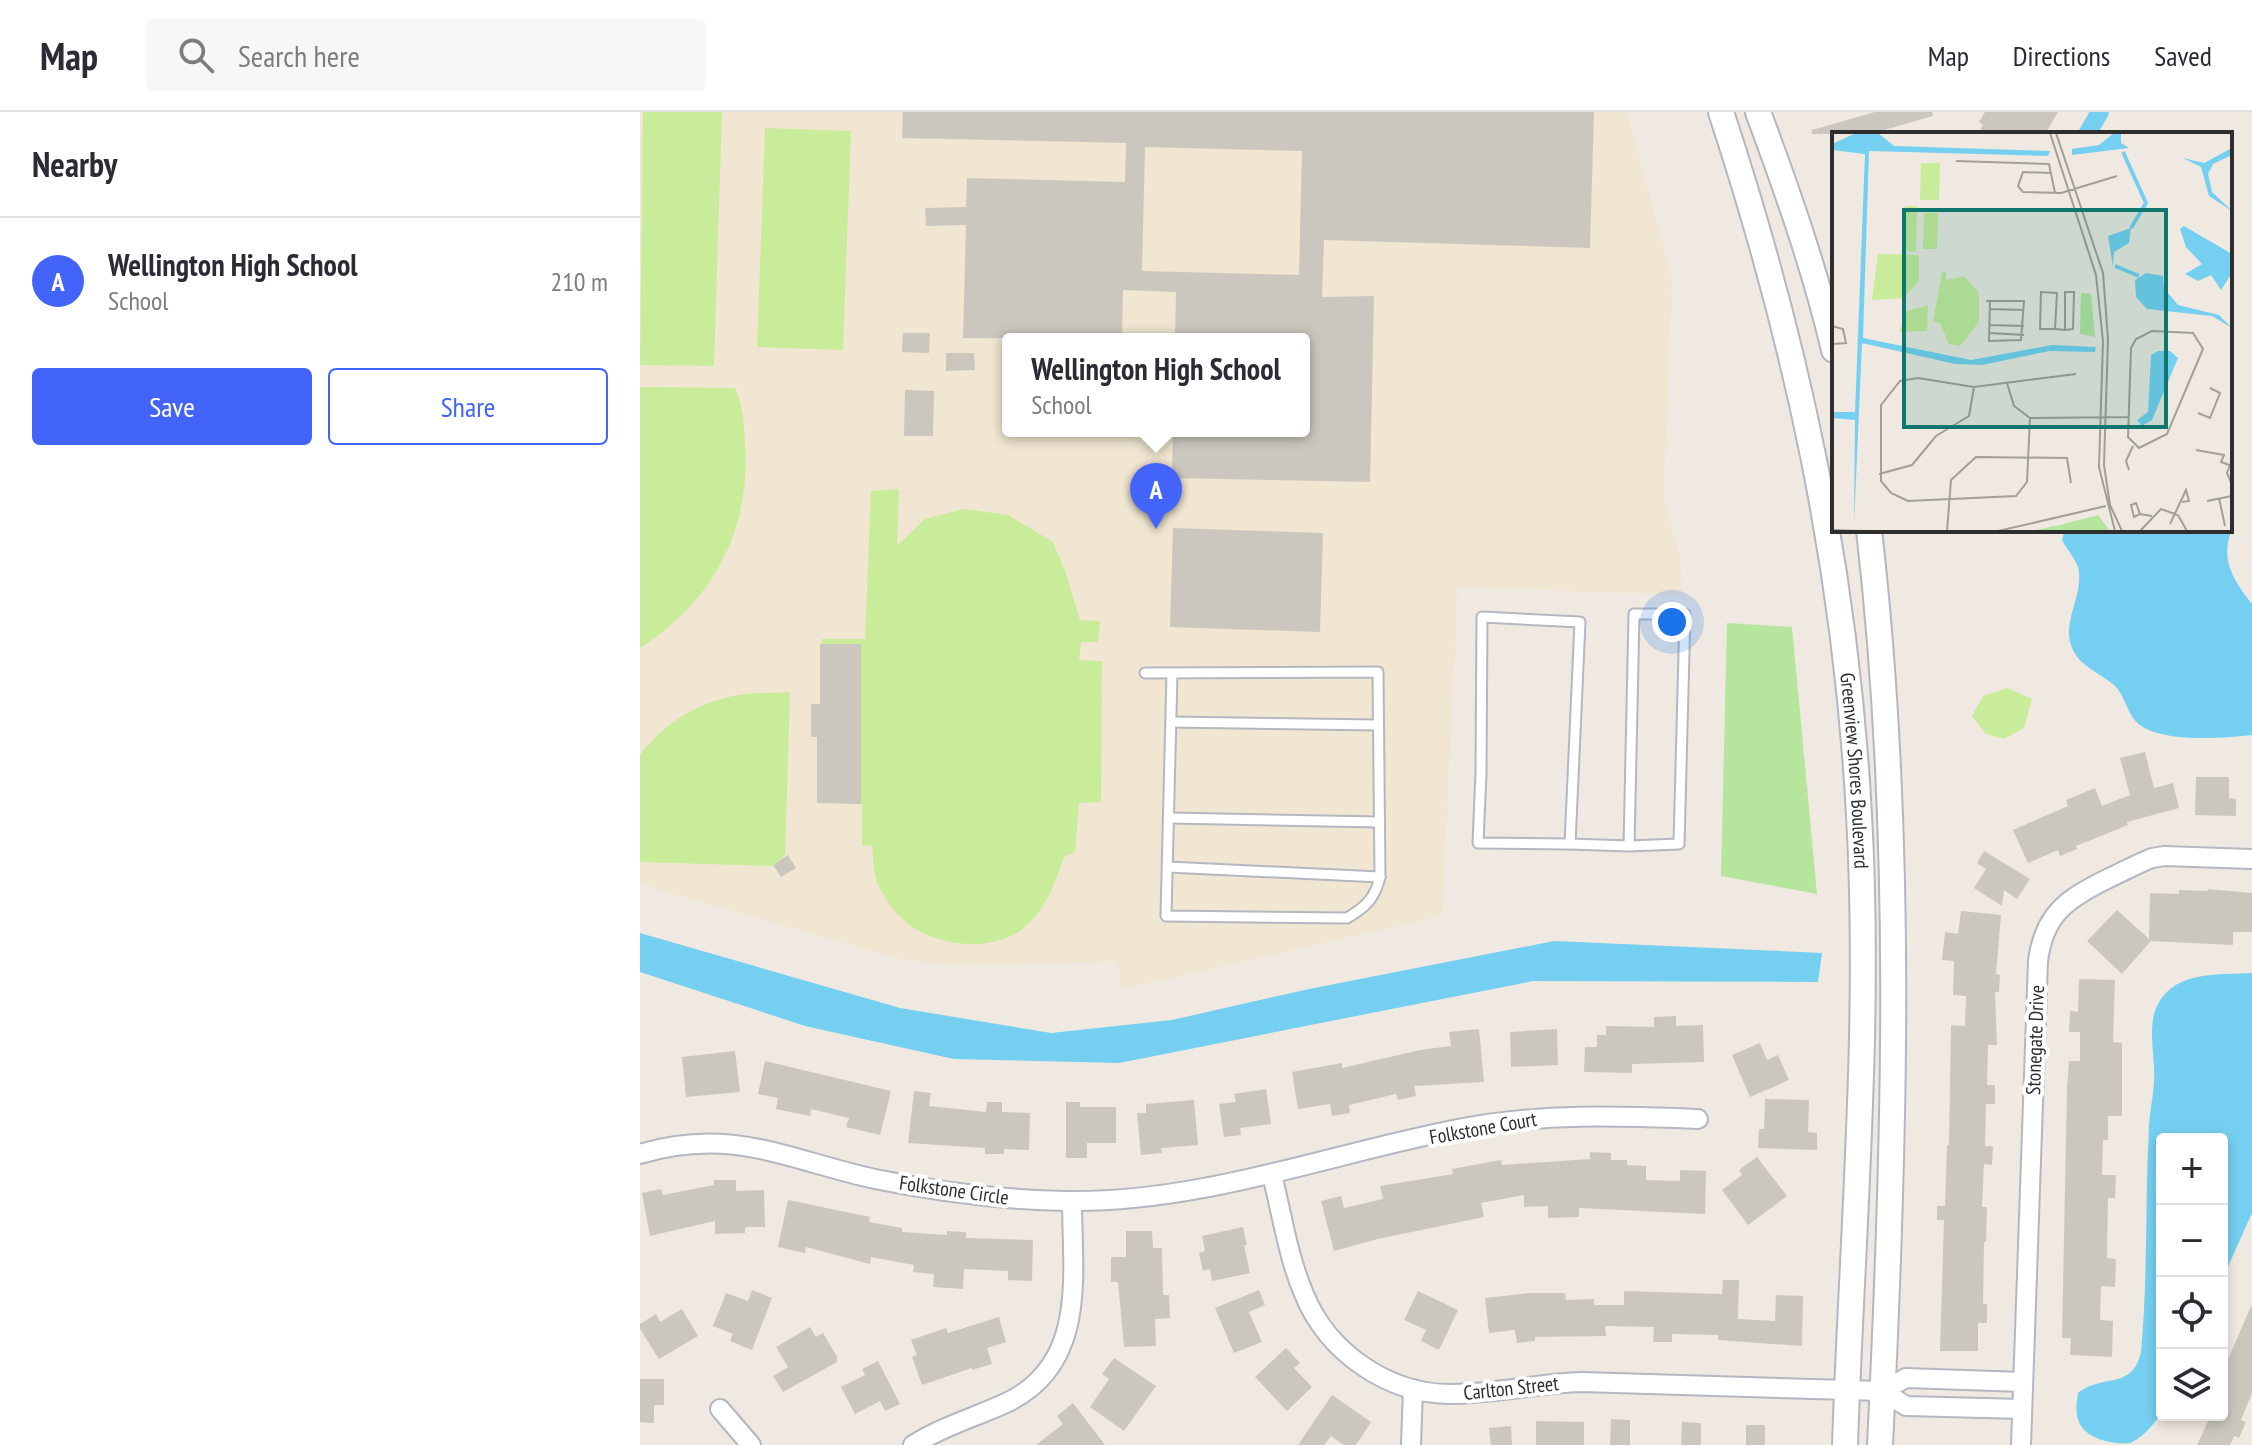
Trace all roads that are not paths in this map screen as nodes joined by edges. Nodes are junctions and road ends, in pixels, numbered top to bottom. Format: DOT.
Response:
graph roads {
  1 [pos="1721,112"];
  2 [pos="1758,112"];
  3 [pos="1832,341"];
  4 [pos="1869,532"];
  5 [pos="1145,673"];
  6 [pos="1172,673"];
  7 [pos="1171,722"];
  8 [pos="1378,725"];
  9 [pos="1169,818"];
  10 [pos="1379,822"];
  11 [pos="1570,844"];
  12 [pos="1629,846"];
  13 [pos="2252,859"];
  14 [pos="1168,867"];
  15 [pos="1380,877"];
  16 [pos="1698,1119"];
  17 [pos="640,1154"];
  18 [pos="1272,1175"];
  19 [pos="1072,1201"];
  20 [pos="2023,1382"];
  21 [pos="1413,1389"];
  22 [pos="1847,1390"];
  23 [pos="1882,1391"];
  24 [pos="720,1409"];
  25 [pos="2022,1409"];
  26 [pos="751,1445"];
  27 [pos="913,1445"];
  28 [pos="1411,1445"];
  29 [pos="1845,1445"];
  30 [pos="1880,1445"];
  31 [pos="2021,1445"];
  1 -- 22 [label="street, Greenview Shores Boulevard"];
  2 -- 3 [label="street"];
  4 -- 23 [label="street, Greenview Shores Boulevard"];
  5 -- 6 [label="lane"];
  6 -- 7 [label="lane"];
  6 -- 8 [label="lane"];
  7 -- 8 [label="lane"];
  7 -- 9 [label="lane"];
  8 -- 10 [label="lane"];
  9 -- 10 [label="lane"];
  9 -- 14 [label="lane"];
  10 -- 15 [label="lane"];
  11 -- 11 [label="lane"];
  11 -- 12 [label="lane"];
  12 -- 12 [label="lane"];
  13 -- 20 [label="street, Stonegate Drive"];
  14 -- 15 [label="lane"];
  14 -- 15 [label="lane"];
  16 -- 18 [label="street, Folkstone Court"];
  17 -- 19 [label="street, Folkstone Circle"];
  18 -- 19 [label="street, Folkstone Circle"];
  18 -- 21 [label="street, Carlton Street"];
  19 -- 27 [label="street"];
  20 -- 23 [label="street"];
  20 -- 25 [label="street, Stonegate Drive"];
  21 -- 22 [label="street, Carlton Street"];
  21 -- 28 [label="street"];
  22 -- 23 [label="street, Carlton Street"];
  22 -- 29 [label="street, Greenview Shores Boulevard"];
  23 -- 25 [label="street"];
  23 -- 30 [label="street, Greenview Shores Boulevard"];
  24 -- 26 [label="street"];
  25 -- 31 [label="street, Stonegate Drive"];
}
